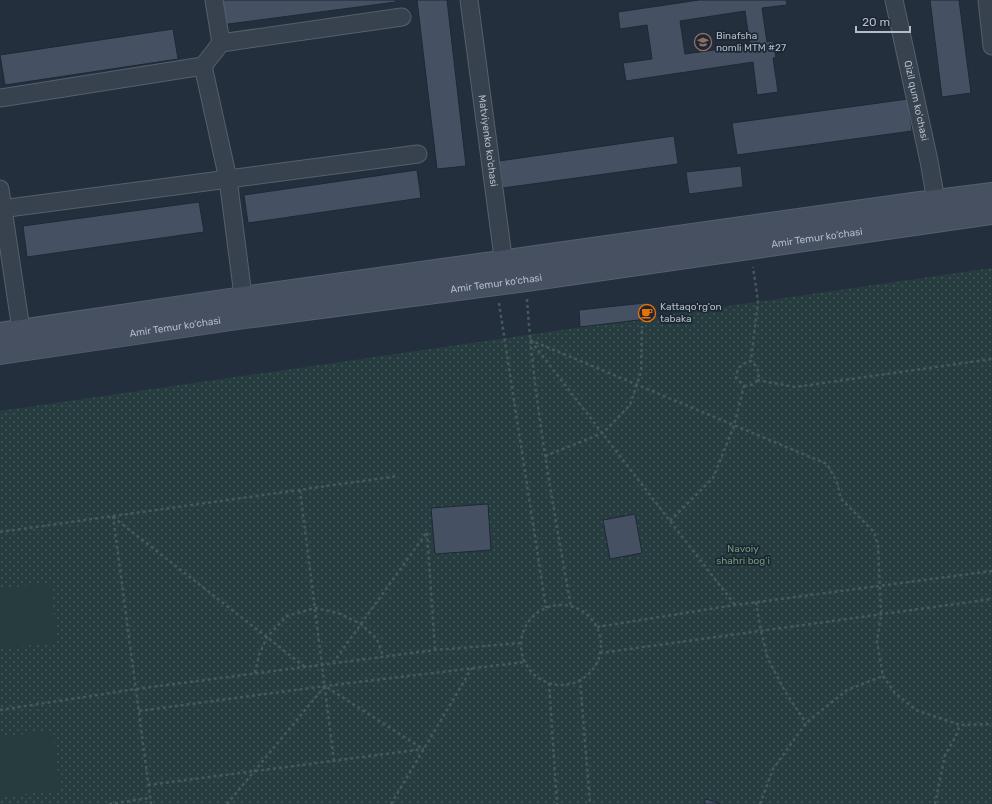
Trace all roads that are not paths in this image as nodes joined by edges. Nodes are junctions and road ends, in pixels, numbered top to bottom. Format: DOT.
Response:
graph roads {
  1 [pos="214,0"];
  2 [pos="468,0"];
  3 [pos="894,0"];
  4 [pos="987,0"];
  5 [pos="402,17"];
  6 [pos="221,43"];
  7 [pos="992,46"];
  8 [pos="203,66"];
  9 [pos="0,98"];
  10 [pos="418,154"];
  11 [pos="228,179"];
  12 [pos="0,189"];
  13 [pos="992,194"];
  14 [pos="936,201"];
  15 [pos="1,208"];
  16 [pos="992,213"];
  17 [pos="512,275"];
  18 [pos="244,308"];
  19 [pos="0,334"];
  20 [pos="23,340"];
  21 [pos="0,353"];
  1 -- 6 [label="street"];
  2 -- 17 [label="street, Matviyenko ko'chasi"];
  3 -- 14 [label="street, Qizil qum ko'chasi"];
  4 -- 7 [label="street"];
  5 -- 6 [label="street"];
  6 -- 8 [label="street"];
  8 -- 9 [label="street"];
  8 -- 11 [label="street"];
  10 -- 11 [label="street"];
  11 -- 15 [label="street"];
  11 -- 18 [label="street"];
  12 -- 15 [label="street"];
  13 -- 14 [label="main road, Amir Temur ko‘chasi"];
  14 -- 17 [label="main road, Amir Temur ko‘chasi"];
  15 -- 20 [label="street"];
  16 -- 17 [label="main road, Amir Temur ko‘chasi"];
  17 -- 18 [label="main road, Amir Temur ko‘chasi"];
  18 -- 20 [label="main road, Amir Temur ko‘chasi"];
  19 -- 20 [label="main road, Amir Temur ko‘chasi"];
  20 -- 21 [label="main road, Amir Temur ko‘chasi"];
}
